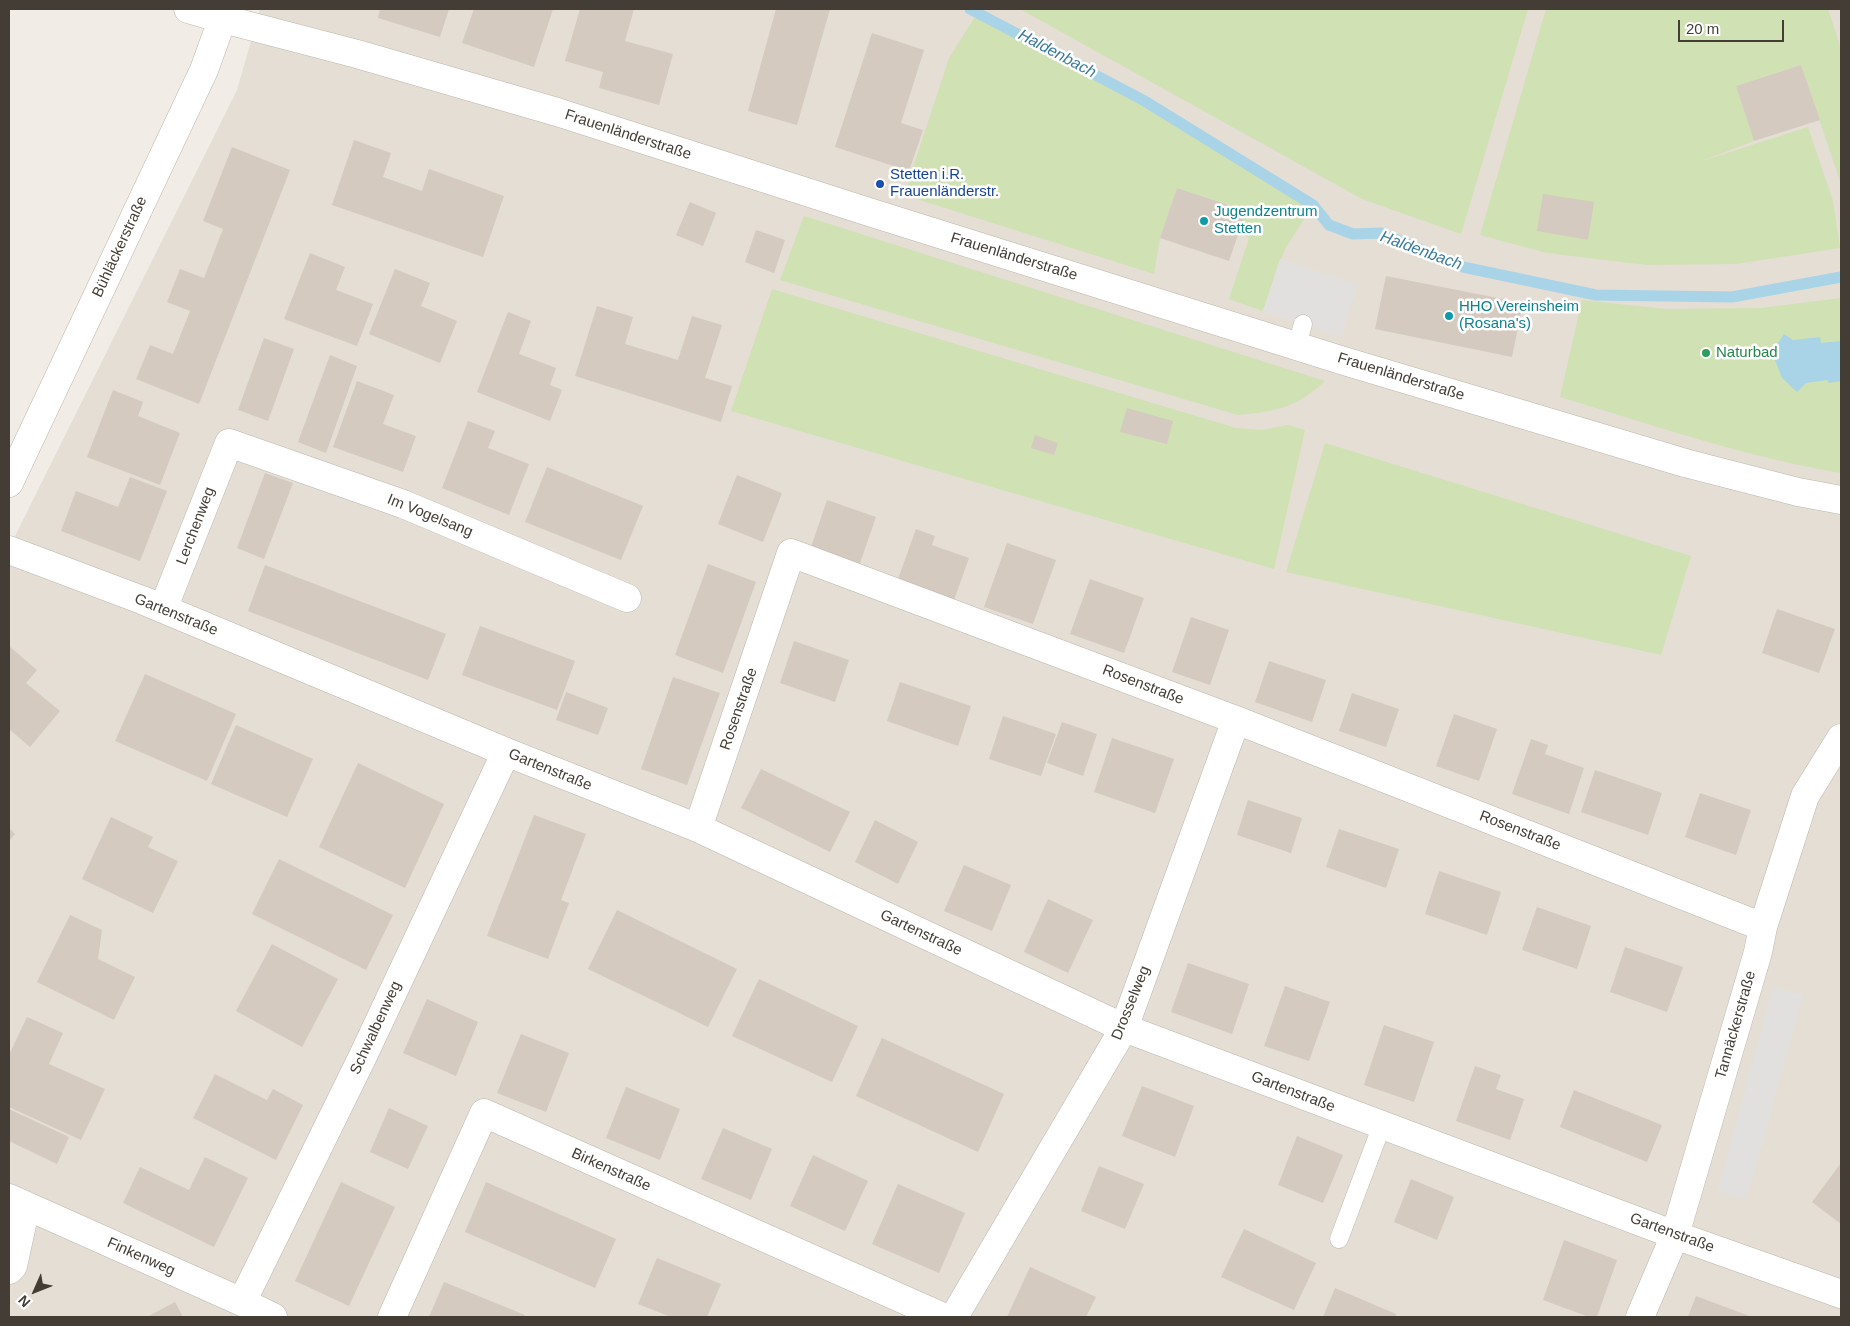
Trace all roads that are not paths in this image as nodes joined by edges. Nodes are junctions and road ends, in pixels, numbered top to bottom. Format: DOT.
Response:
graph roads {
  1 [pos="188,9"];
  2 [pos="224,14"];
  3 [pos="229,443"];
  4 [pos="9,483"];
  5 [pos="1841,500"];
  6 [pos="9,550"];
  7 [pos="627,598"];
  8 [pos="164,609"];
  9 [pos="1236,720"];
  10 [pos="1841,738"];
  11 [pos="506,752"];
  12 [pos="698,828"];
  13 [pos="1763,926"];
  14 [pos="1124,1028"];
  15 [pos="1382,1125"];
  16 [pos="17,1202"];
  17 [pos="1675,1235"];
  18 [pos="1339,1239"];
  19 [pos="9,1270"];
  20 [pos="1841,1294"];
  21 [pos="242,1302"];
  22 [pos="273,1317"];
  23 [pos="392,1317"];
  24 [pos="943,1317"];
  25 [pos="954,1317"];
  26 [pos="1640,1317"];
  1 -- 2 [label="street, Frauenländerstraße"];
  2 -- 4 [label="street, Bühläckerstraße"];
  2 -- 5 [label="street, Frauenländerstraße"];
  3 -- 7 [label="street, Im Vogelsang"];
  3 -- 8 [label="street, Lerchenweg"];
  6 -- 8 [label="street, Gartenstraße"];
  8 -- 11 [label="street, Gartenstraße"];
  9 -- 12 [label="street, Rosenstraße"];
  9 -- 13 [label="street, Rosenstraße"];
  9 -- 14 [label="street, Drosselweg"];
  10 -- 13 [label="street, Tannäckerstraße"];
  11 -- 12 [label="street, Gartenstraße"];
  11 -- 21 [label="street, Schwalbenweg"];
  12 -- 14 [label="street, Gartenstraße"];
  13 -- 17 [label="street, Tannäckerstraße"];
  14 -- 15 [label="street, Gartenstraße"];
  14 -- 25 [label="street, Drosselweg"];
  15 -- 17 [label="street, Gartenstraße"];
  15 -- 18 [label="lane"];
  16 -- 19 [label="street"];
  16 -- 21 [label="street, Finkenweg"];
  17 -- 20 [label="street, Gartenstraße"];
  17 -- 26 [label="street, Tannäckerstraße"];
  21 -- 22 [label="street, Finkenweg"];
  23 -- 24 [label="street, Birkenstraße"];
}
